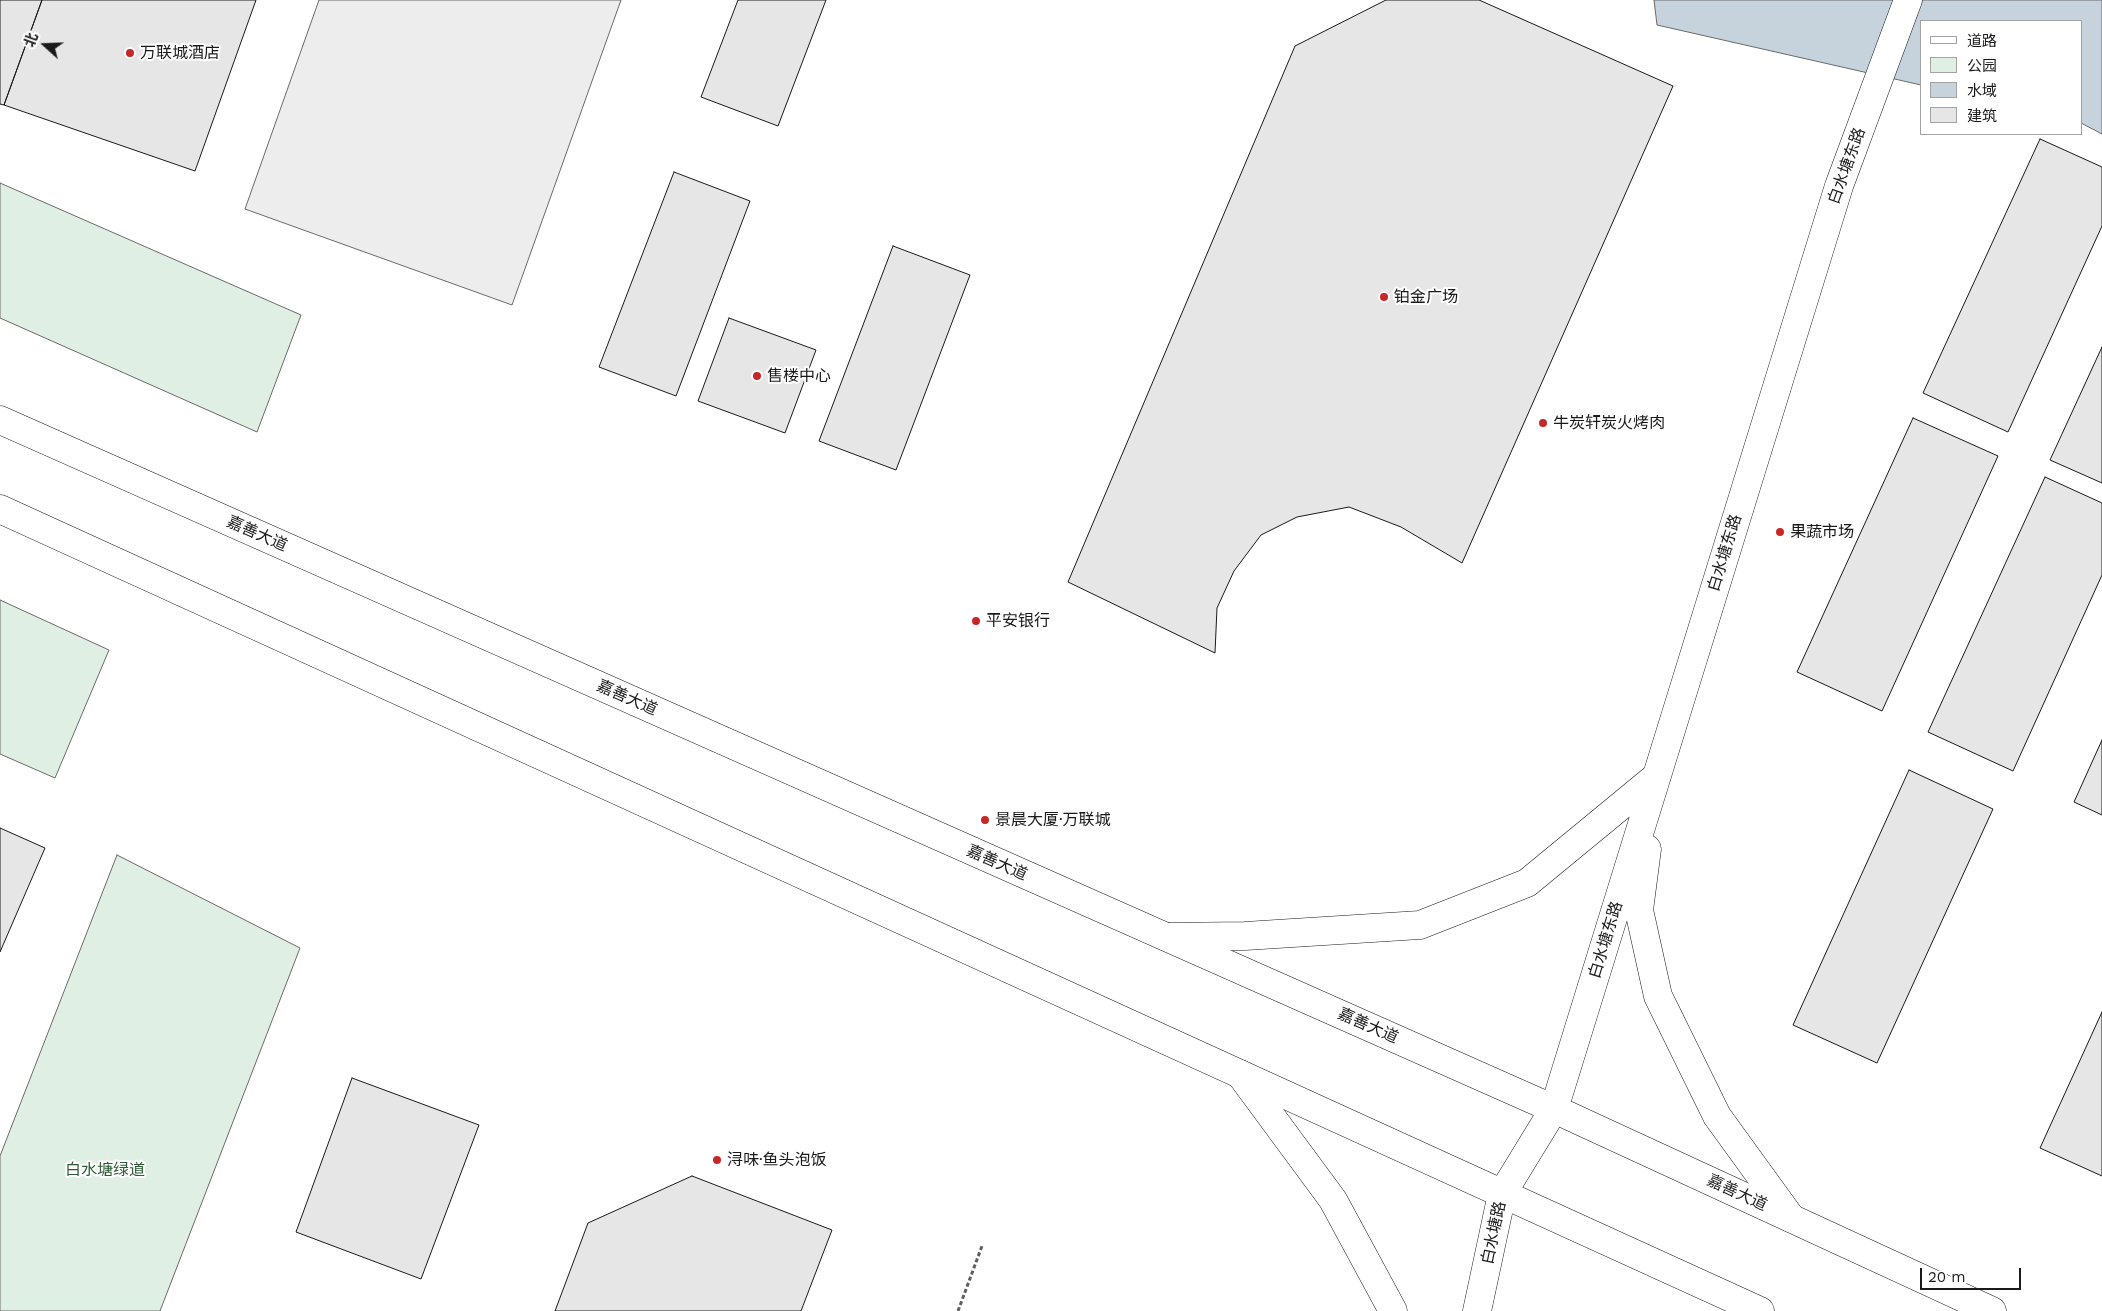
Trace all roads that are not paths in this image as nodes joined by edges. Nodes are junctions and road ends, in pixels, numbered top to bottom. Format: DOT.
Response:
graph roads {
  1 [pos="1908,0"];
  2 [pos="0,420"];
  3 [pos="0,509"];
  4 [pos="1657,776"];
  5 [pos="1167,937"];
  6 [pos="1240,1074"];
  7 [pos="1554,1109"];
  8 [pos="1502,1194"];
  9 [pos="1791,1218"];
  10 [pos="1393,1311"];
  11 [pos="1477,1311"];
  12 [pos="1760,1311"];
  13 [pos="1992,1311"];
  1 -- 4 [label="main road, 白水塘东路"];
  2 -- 5 [label="main road, 嘉善大道"];
  3 -- 6 [label="main road"];
  4 -- 5 [label="main road"];
  4 -- 7 [label="main road, 白水塘东路"];
  4 -- 9 [label="main road"];
  5 -- 7 [label="main road, 嘉善大道"];
  6 -- 8 [label="main road"];
  6 -- 10 [label="main road"];
  7 -- 8 [label="main road, 白水塘路"];
  7 -- 9 [label="main road, 嘉善大道"];
  8 -- 11 [label="main road, 白水塘路"];
  8 -- 12 [label="main road"];
  9 -- 13 [label="main road, 嘉善大道"];
}
